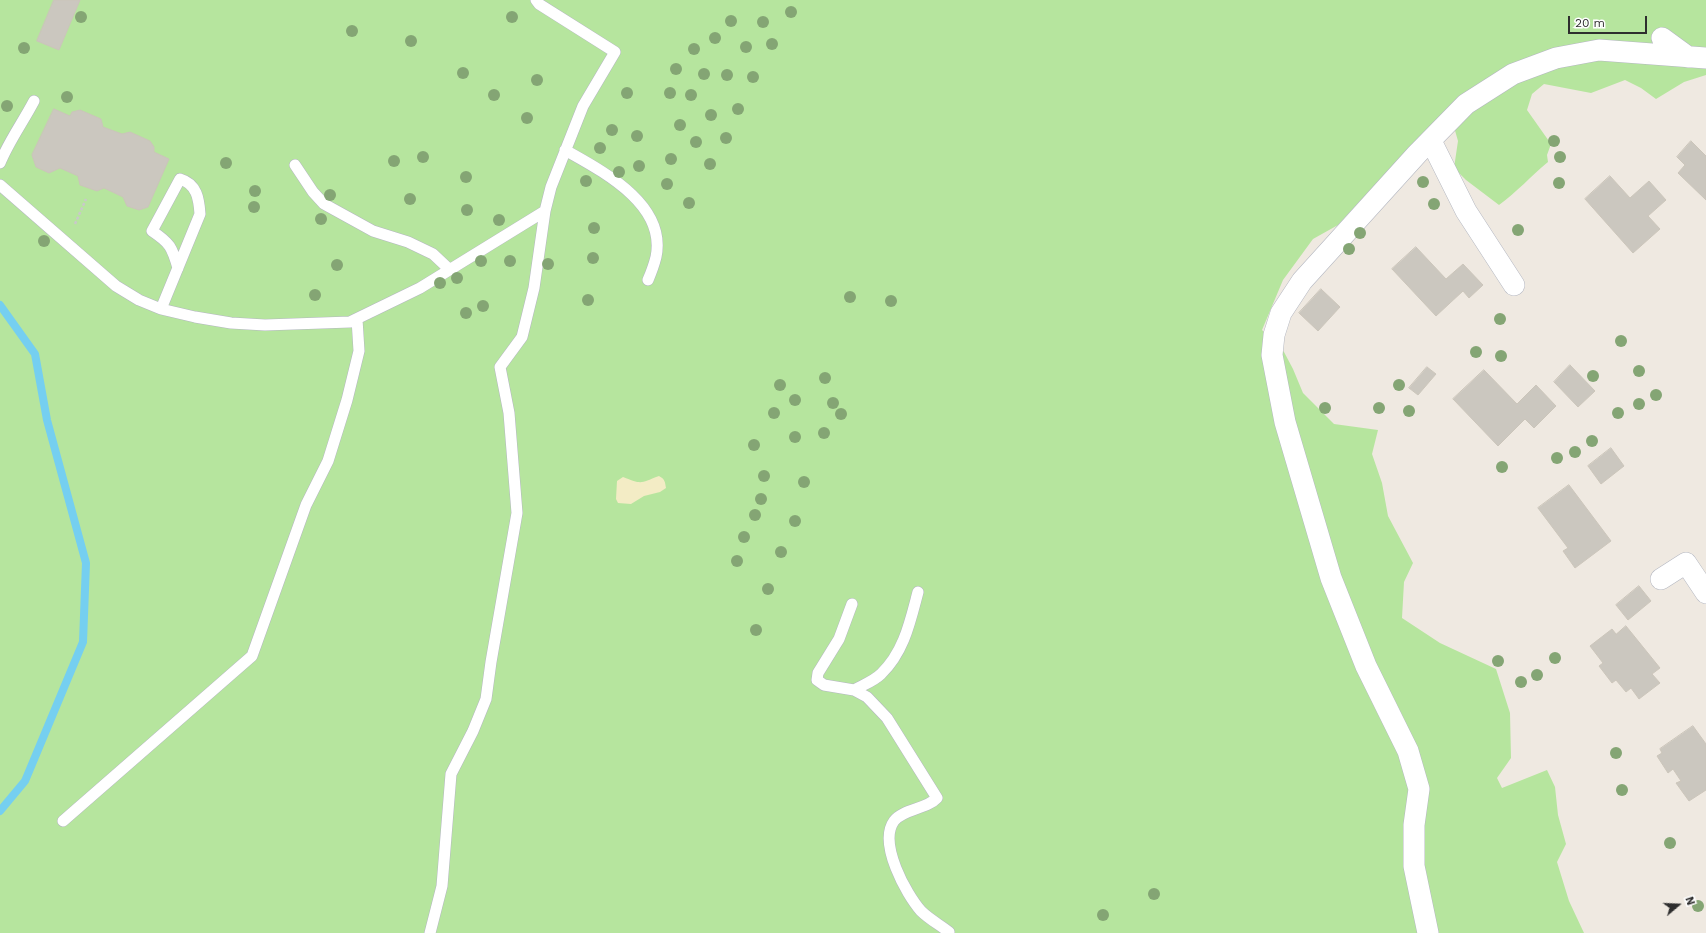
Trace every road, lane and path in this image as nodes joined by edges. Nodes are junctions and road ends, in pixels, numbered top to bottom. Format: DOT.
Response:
graph roads {
  1 [pos="536,0"];
  2 [pos="1662,38"];
  3 [pos="1697,58"];
  4 [pos="34,101"];
  5 [pos="1431,141"];
  6 [pos="565,150"];
  7 [pos="0,163"];
  8 [pos="295,165"];
  9 [pos="0,185"];
  10 [pos="86,199"];
  11 [pos="545,211"];
  12 [pos="68,243"];
  13 [pos="178,268"];
  14 [pos="450,270"];
  15 [pos="648,280"];
  16 [pos="1514,285"];
  17 [pos="160,309"];
  18 [pos="357,318"];
  19 [pos="1661,579"];
  20 [pos="918,592"];
  21 [pos="1706,593"];
  22 [pos="852,604"];
  23 [pos="854,690"];
  24 [pos="63,821"];
  25 [pos="949,932"];
  26 [pos="430,933"];
  27 [pos="1428,933"];
  1 -- 6 [label="lane"];
  2 -- 3 [label="street"];
  3 -- 5 [label="street"];
  4 -- 7 [label="lane"];
  5 -- 16 [label="street"];
  5 -- 27 [label="street"];
  6 -- 11 [label="lane"];
  6 -- 15 [label="lane"];
  8 -- 14 [label="lane"];
  9 -- 12 [label="lane"];
  10 -- 12 [label="path"];
  11 -- 14 [label="lane"];
  11 -- 26 [label="lane"];
  12 -- 17 [label="lane"];
  13 -- 13 [label="lane"];
  13 -- 17 [label="lane"];
  14 -- 18 [label="lane"];
  17 -- 18 [label="lane"];
  18 -- 24 [label="lane"];
  19 -- 21 [label="street"];
  20 -- 23 [label="lane"];
  22 -- 23 [label="lane"];
  23 -- 25 [label="lane"];
}
